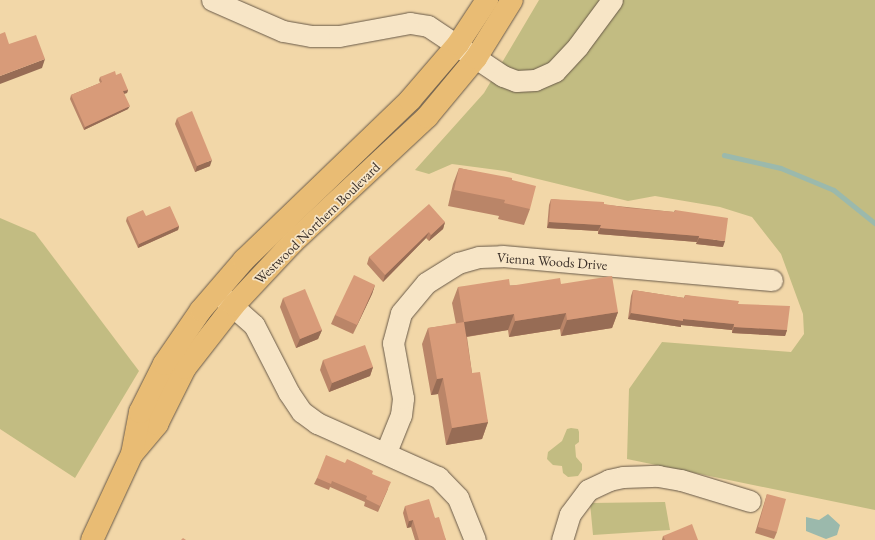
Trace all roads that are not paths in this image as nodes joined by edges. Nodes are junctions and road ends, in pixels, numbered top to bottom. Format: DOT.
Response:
graph roads {
  1 [pos="212,0"];
  2 [pos="487,0"];
  3 [pos="512,0"];
  4 [pos="612,0"];
  5 [pos="458,44"];
  6 [pos="476,58"];
  7 [pos="772,280"];
  8 [pos="216,291"];
  9 [pos="234,305"];
  10 [pos="386,452"];
  11 [pos="132,454"];
  12 [pos="750,501"];
  13 [pos="92,540"];
  14 [pos="475,540"];
  15 [pos="562,540"];
  1 -- 5 [label="street"];
  2 -- 5 [label="main road, Westwood Northern Boulevard"];
  3 -- 6 [label="main road, Westwood Northern Boulevard"];
  4 -- 6 [label="street"];
  5 -- 6 [label="street"];
  5 -- 8 [label="main road, Westwood Northern Boulevard"];
  6 -- 9 [label="main road, Westwood Northern Boulevard"];
  7 -- 10 [label="street, Vienna Woods Drive"];
  8 -- 9 [label="street"];
  8 -- 11 [label="main road, Westwood Northern Boulevard"];
  9 -- 10 [label="street"];
  9 -- 11 [label="main road, Westwood Northern Boulevard"];
  10 -- 14 [label="street"];
  11 -- 13 [label="main road, Westwood Northern Boulevard"];
  12 -- 15 [label="street"];
}
